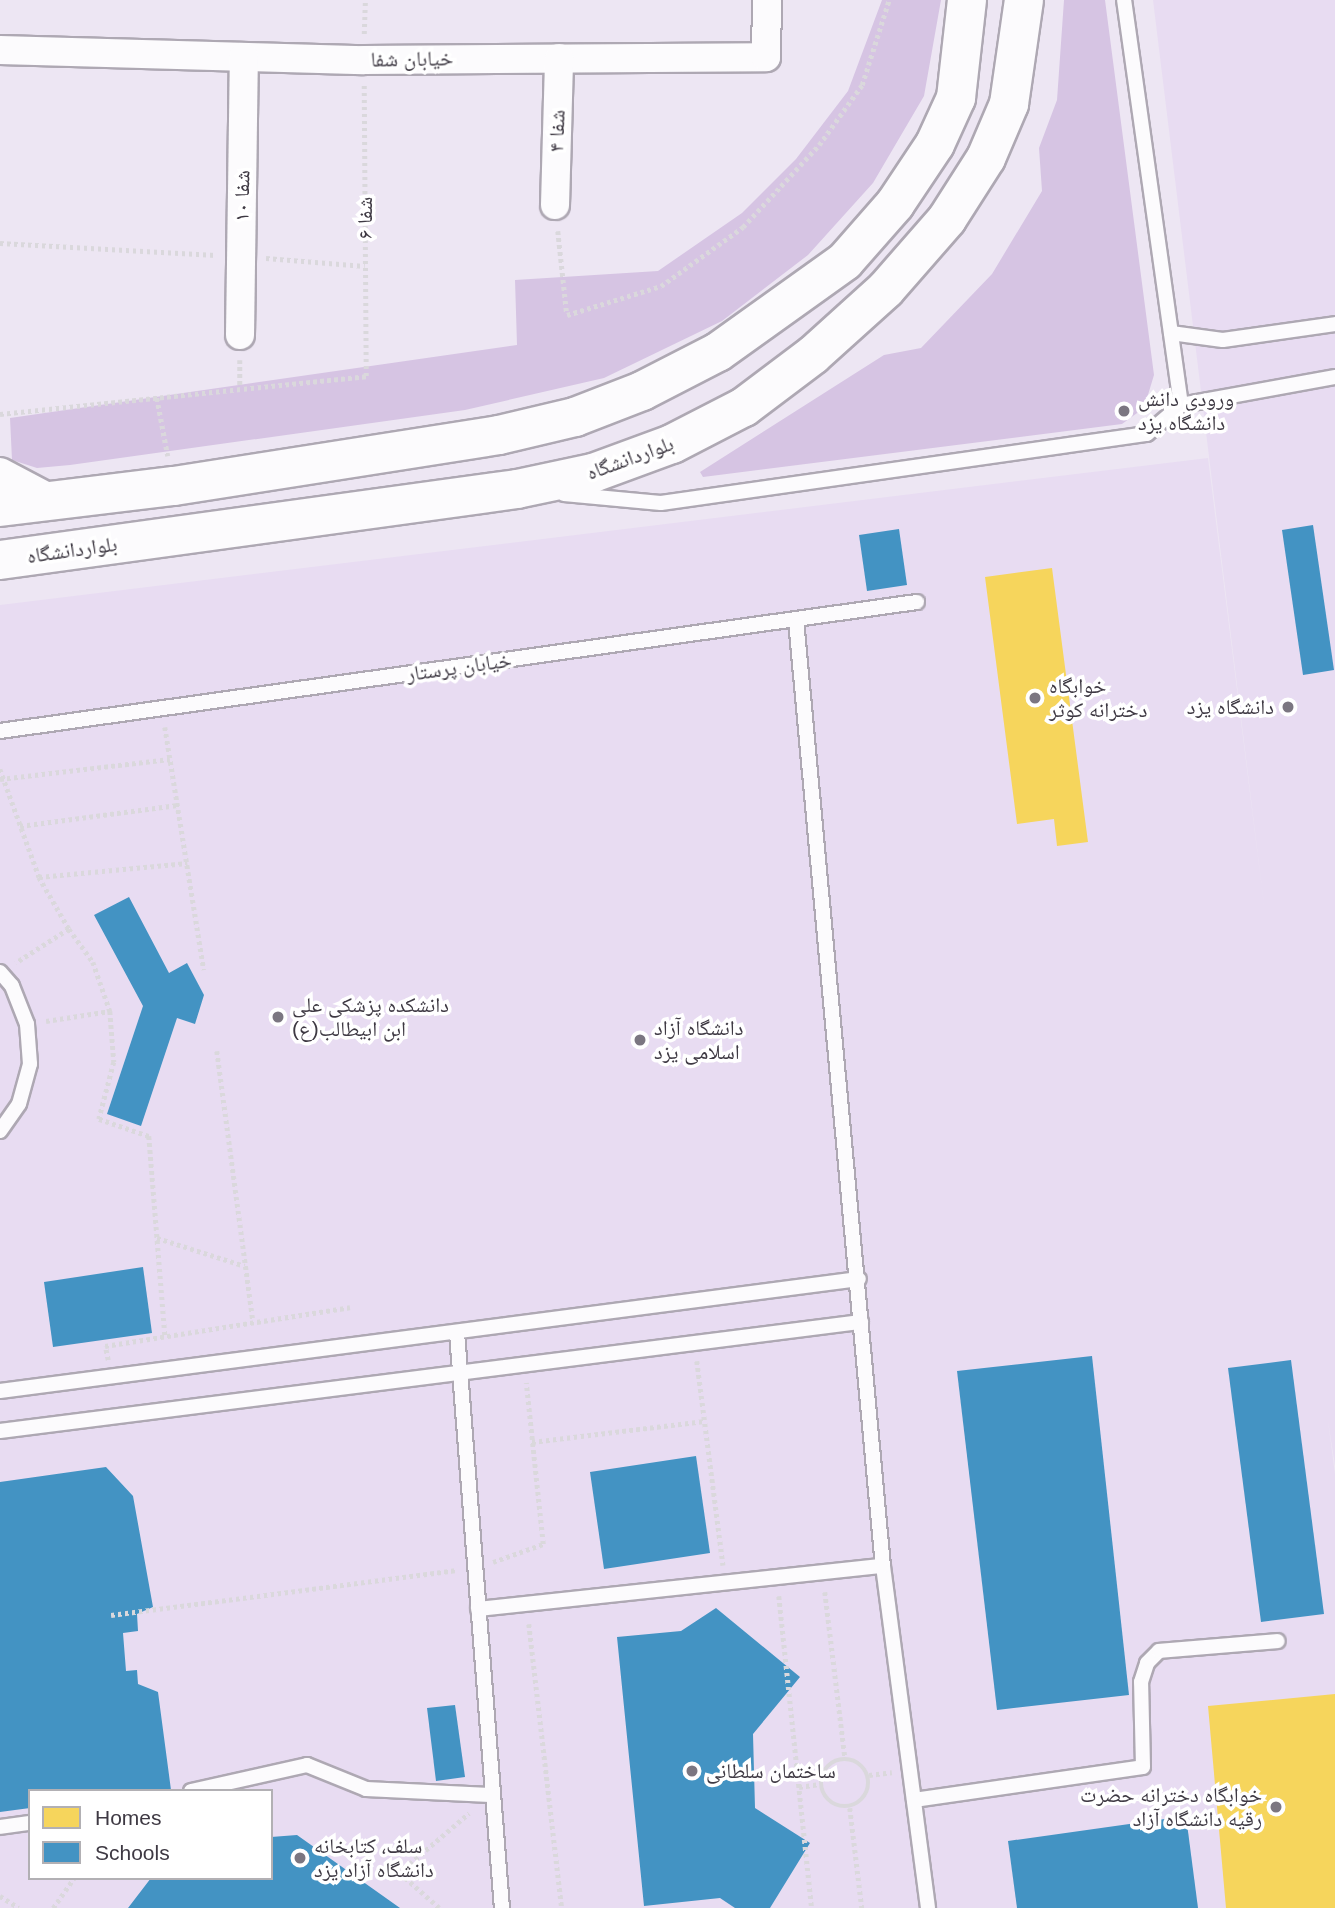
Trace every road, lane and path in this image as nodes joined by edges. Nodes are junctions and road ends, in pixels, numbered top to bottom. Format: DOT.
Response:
graph roads {
  1 [pos="365,0"];
  2 [pos="767,0"];
  3 [pos="888,0"];
  4 [pos="967,0"];
  5 [pos="1024,0"];
  6 [pos="1124,0"];
  7 [pos="0,50"];
  8 [pos="244,57"];
  9 [pos="559,58"];
  10 [pos="364,60"];
  11 [pos="555,205"];
  12 [pos="0,243"];
  13 [pos="241,256"];
  14 [pos="365,265"];
  15 [pos="1335,324"];
  16 [pos="1171,333"];
  17 [pos="240,335"];
  18 [pos="1335,377"];
  19 [pos="157,398"];
  20 [pos="1181,405"];
  21 [pos="0,414"];
  22 [pos="0,472"];
  23 [pos="174,486"];
  24 [pos="517,489"];
  25 [pos="53,500"];
  26 [pos="0,507"];
  27 [pos="0,560"];
  28 [pos="917,602"];
  29 [pos="796,620"];
  30 [pos="162,709"];
  31 [pos="0,732"];
  32 [pos="170,759"];
  33 [pos="0,769"];
  34 [pos="2,778"];
  35 [pos="178,805"];
  36 [pos="20,826"];
  37 [pos="187,863"];
  38 [pos="39,877"];
  39 [pos="69,929"];
  40 [pos="204,970"];
  41 [pos="0,973"];
  42 [pos="110,1011"];
  43 [pos="27,1024"];
  44 [pos="217,1052"];
  45 [pos="0,1131"];
  46 [pos="157,1238"];
  47 [pos="245,1266"];
  48 [pos="859,1279"];
  49 [pos="350,1307"];
  50 [pos="253,1321"];
  51 [pos="861,1322"];
  52 [pos="457,1333"];
  53 [pos="165,1336"];
  54 [pos="695,1342"];
  55 [pos="105,1346"];
  56 [pos="525,1366"];
  57 [pos="460,1376"];
  58 [pos="0,1391"];
  59 [pos="705,1421"];
  60 [pos="0,1431"];
  61 [pos="532,1442"];
  62 [pos="883,1566"];
  63 [pos="475,1568"];
  64 [pos="823,1572"];
  65 [pos="777,1577"];
  66 [pos="725,1583"];
  67 [pos="527,1604"];
  68 [pos="478,1609"];
  69 [pos="111,1615"];
  70 [pos="1278,1641"];
  71 [pos="845,1758"];
  72 [pos="820,1784"];
  73 [pos="799,1787"];
  74 [pos="200,1789"];
  75 [pos="490,1795"];
  76 [pos="914,1800"];
  77 [pos="850,1808"];
  78 [pos="28,1823"];
  79 [pos="0,1827"];
  80 [pos="73,1880"];
  81 [pos="0,1896"];
  82 [pos="19,1908"];
  83 [pos="53,1908"];
  84 [pos="439,1908"];
  85 [pos="502,1908"];
  86 [pos="562,1908"];
  87 [pos="812,1908"];
  88 [pos="862,1908"];
  89 [pos="928,1908"];
  1 -- 10 [label="path, شفا ۶"];
  2 -- 9 [label="street, خیابان شفا"];
  3 -- 11 [label="path"];
  4 -- 23 [label="main road"];
  5 -- 24 [label="main road, بلواردانشگاه"];
  6 -- 16 [label="lane"];
  7 -- 8 [label="street, خیابان شفا"];
  8 -- 10 [label="street, خیابان شفا"];
  8 -- 13 [label="street, شفا ۱۰"];
  9 -- 10 [label="street, خیابان شفا"];
  9 -- 11 [label="street, شفا ۴"];
  10 -- 14 [label="path, شفا ۶"];
  12 -- 13 [label="path"];
  13 -- 14 [label="path"];
  13 -- 17 [label="street, شفا ۱۰"];
  14 -- 19 [label="path, شفا ۶"];
  15 -- 16 [label="lane"];
  16 -- 20 [label="lane"];
  18 -- 20 [label="lane"];
  19 -- 21 [label="path"];
  19 -- 23 [label="path"];
  20 -- 24 [label="lane"];
  22 -- 25 [label="street"];
  23 -- 25 [label="main road"];
  24 -- 27 [label="main road, بلواردانشگاه"];
  25 -- 26 [label="main road"];
  28 -- 29 [label="lane, خیابان پرستار"];
  29 -- 30 [label="lane, خیابان پرستار"];
  29 -- 48 [label="lane"];
  30 -- 31 [label="lane, خیابان پرستار"];
  30 -- 32 [label="path"];
  32 -- 34 [label="path"];
  32 -- 35 [label="path"];
  33 -- 34 [label="path"];
  34 -- 36 [label="path"];
  35 -- 36 [label="path"];
  35 -- 37 [label="path"];
  36 -- 38 [label="path"];
  37 -- 38 [label="path"];
  37 -- 40 [label="path"];
  38 -- 39 [label="path"];
  39 -- 41 [label="path"];
  39 -- 42 [label="path"];
  41 -- 43 [label="lane"];
  42 -- 43 [label="path"];
  42 -- 46 [label="path"];
  43 -- 45 [label="lane"];
  44 -- 47 [label="path"];
  46 -- 47 [label="path"];
  46 -- 53 [label="path"];
  47 -- 50 [label="path"];
  48 -- 51 [label="lane"];
  48 -- 52 [label="lane"];
  49 -- 50 [label="path"];
  50 -- 53 [label="path"];
  51 -- 54 [label="lane"];
  51 -- 62 [label="lane"];
  52 -- 57 [label="lane"];
  52 -- 58 [label="lane"];
  53 -- 55 [label="path"];
  54 -- 56 [label="lane"];
  54 -- 59 [label="path"];
  56 -- 57 [label="lane"];
  56 -- 61 [label="path"];
  57 -- 60 [label="lane"];
  57 -- 63 [label="lane"];
  59 -- 61 [label="path"];
  59 -- 66 [label="path"];
  61 -- 63 [label="path"];
  62 -- 64 [label="lane"];
  62 -- 76 [label="lane"];
  63 -- 68 [label="lane"];
  63 -- 69 [label="path"];
  64 -- 65 [label="lane"];
  64 -- 71 [label="path"];
  65 -- 66 [label="lane"];
  65 -- 73 [label="path"];
  66 -- 67 [label="lane"];
  67 -- 68 [label="lane"];
  67 -- 86 [label="path"];
  68 -- 75 [label="lane"];
  70 -- 76 [label="lane"];
  71 -- 72 [label="path"];
  71 -- 77 [label="path"];
  72 -- 73 [label="path"];
  72 -- 77 [label="path"];
  73 -- 87 [label="path"];
  74 -- 75 [label="lane"];
  75 -- 84 [label="path"];
  75 -- 85 [label="lane"];
  76 -- 89 [label="lane"];
  77 -- 88 [label="path"];
  78 -- 79 [label="lane"];
  80 -- 83 [label="path"];
  81 -- 82 [label="path"];
}
